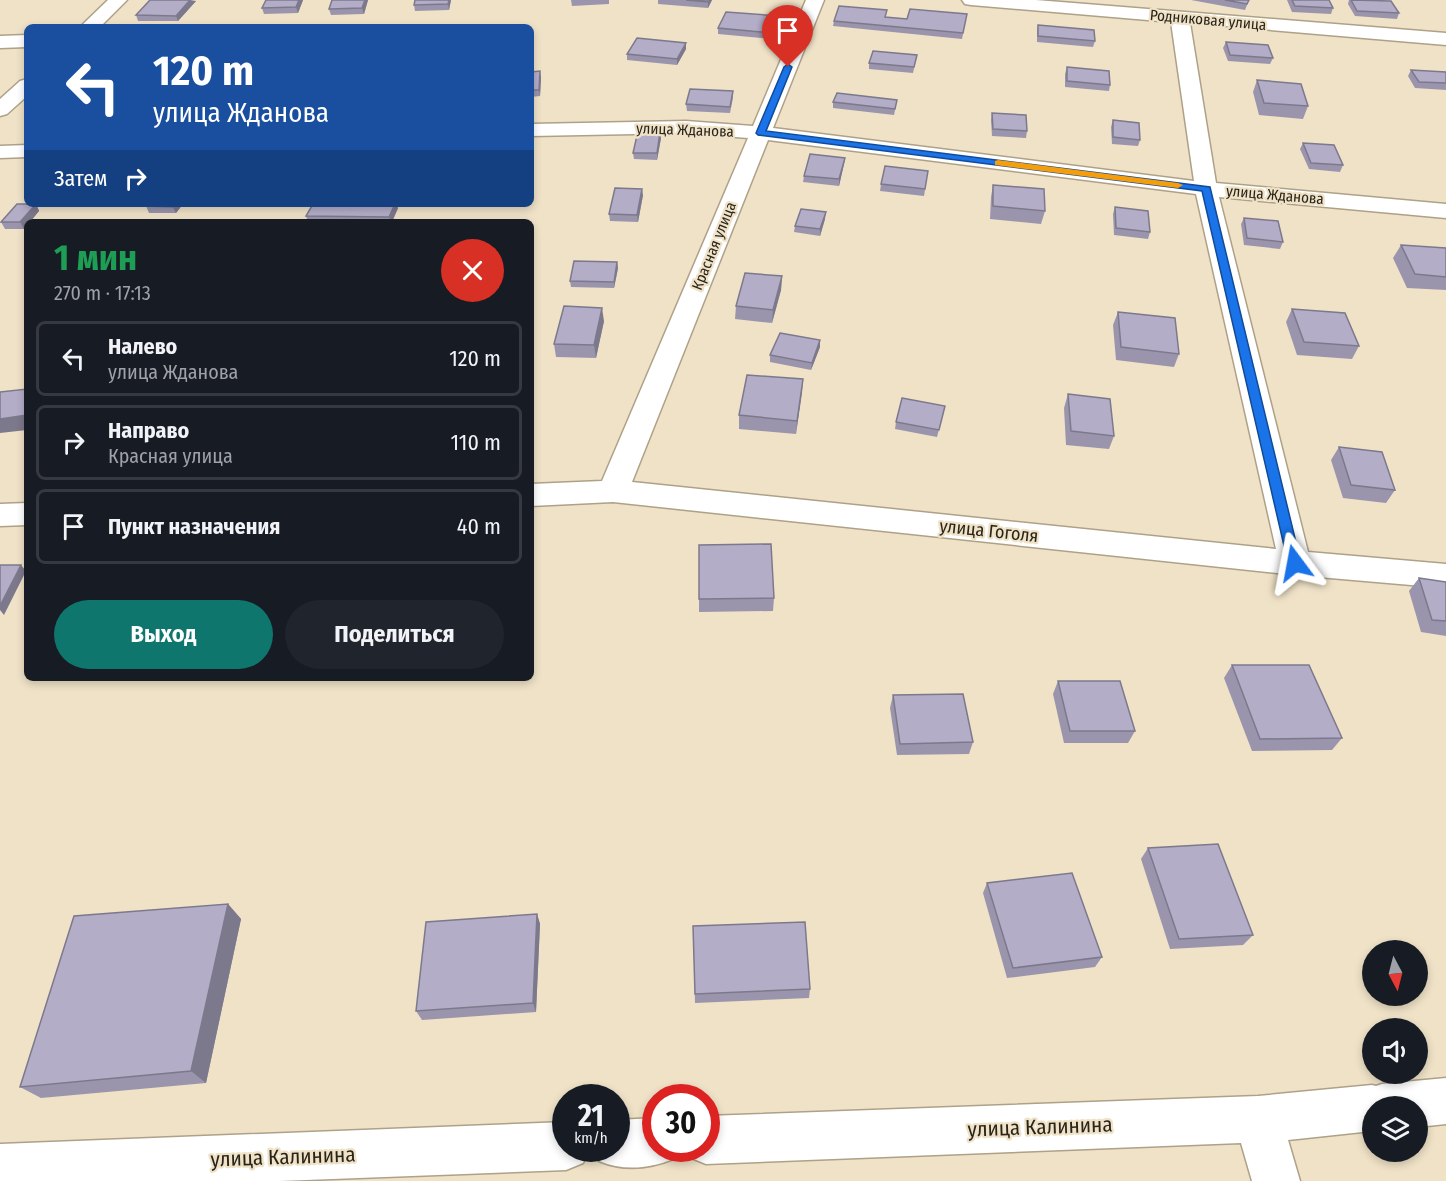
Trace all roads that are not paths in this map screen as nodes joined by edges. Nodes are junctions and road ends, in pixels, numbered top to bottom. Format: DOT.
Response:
graph roads {
  1 [pos="118,0"];
  2 [pos="815,0"];
  3 [pos="971,0"];
  4 [pos="1180,19"];
  5 [pos="92,24"];
  6 [pos="1446,39"];
  7 [pos="24,41"];
  8 [pos="0,42"];
  9 [pos="24,88"];
  10 [pos="0,110"];
  11 [pos="534,130"];
  12 [pos="761,133"];
  13 [pos="24,151"];
  14 [pos="0,152"];
  15 [pos="1206,189"];
  16 [pos="1446,211"];
  17 [pos="613,491"];
  18 [pos="534,495"];
  19 [pos="24,514"];
  20 [pos="0,515"];
  21 [pos="1295,563"];
  22 [pos="1446,576"];
  23 [pos="1446,1101"];
  24 [pos="1428,1103"];
  25 [pos="1362,1109"];
  26 [pos="1258,1119"];
  27 [pos="720,1139"];
  28 [pos="552,1147"];
  29 [pos="0,1168"];
  30 [pos="1276,1181"];
  1 -- 5 [label="street"];
  2 -- 12 [label="street, Красная улица"];
  3 -- 4 [label="street, Родниковая улица"];
  4 -- 6 [label="street, Родниковая улица"];
  4 -- 15 [label="street"];
  7 -- 8 [label="street"];
  9 -- 10 [label="street"];
  11 -- 12 [label="street, улица Жданова"];
  12 -- 15 [label="street, улица Жданова"];
  12 -- 17 [label="street, Красная улица"];
  13 -- 14 [label="street"];
  15 -- 16 [label="street, улица Жданова"];
  15 -- 21 [label="street"];
  17 -- 18 [label="street, улица Гоголя"];
  17 -- 21 [label="street, улица Гоголя"];
  19 -- 20 [label="street"];
  21 -- 22 [label="street, улица Гоголя"];
  23 -- 24 [label="street"];
  25 -- 26 [label="street, улица Калинина"];
  26 -- 27 [label="street, улица Калинина"];
  26 -- 30 [label="street"];
  28 -- 29 [label="street, улица Калинина"];
}
